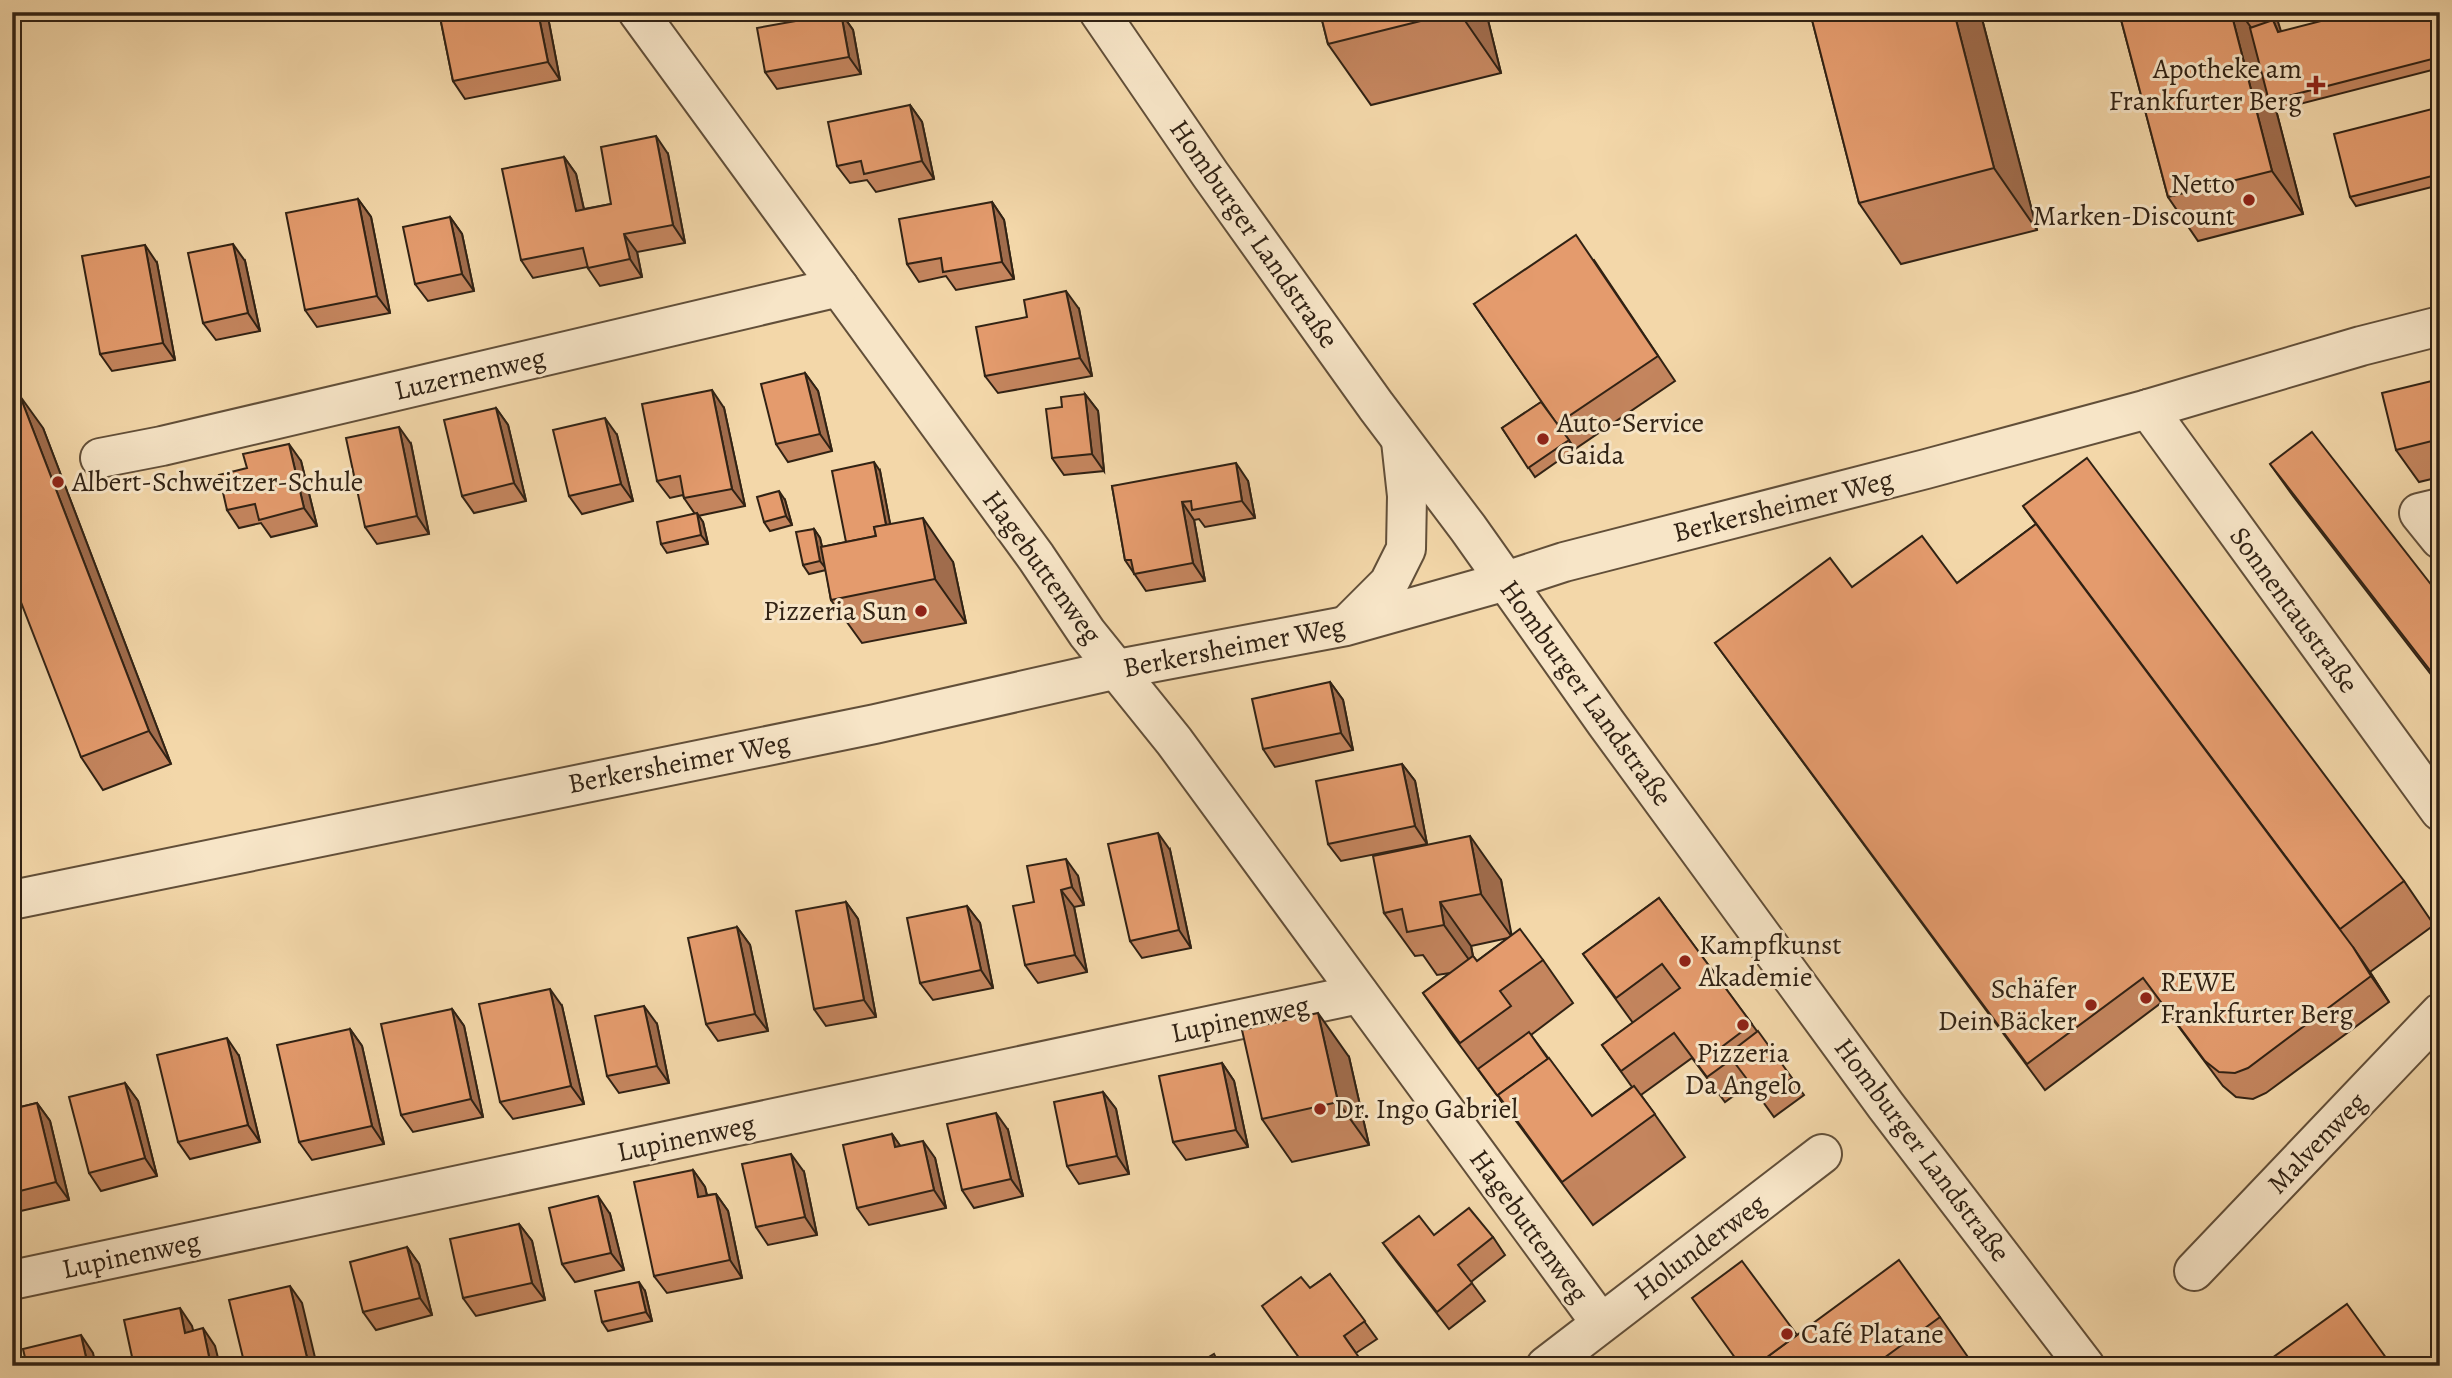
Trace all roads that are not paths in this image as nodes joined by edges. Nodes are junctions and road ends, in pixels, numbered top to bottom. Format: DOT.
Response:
graph roads {
  1 [pos="638,12"];
  2 [pos="1101,13"];
  3 [pos="839,287"];
  4 [pos="2440,327"];
  5 [pos="2148,409"];
  6 [pos="1401,439"];
  7 [pos="100,458"];
  8 [pos="2440,508"];
  9 [pos="2440,539"];
  10 [pos="1506,581"];
  11 [pos="1346,626"];
  12 [pos="1118,669"];
  13 [pos="2440,811"];
  14 [pos="12,900"];
  15 [pos="1359,994"];
  16 [pos="2440,1013"];
  17 [pos="1822,1154"];
  18 [pos="2194,1272"];
  19 [pos="12,1280"];
  20 [pos="1600,1322"];
  21 [pos="1546,1366"];
  22 [pos="2085,1366"];
  1 -- 3 [label="street, Hagebuttenweg"];
  2 -- 6 [label="street, Homburger Landstraße"];
  3 -- 7 [label="street, Luzernenweg"];
  3 -- 12 [label="street, Hagebuttenweg"];
  4 -- 5 [label="street, Berkersheimer Weg"];
  5 -- 10 [label="street, Berkersheimer Weg"];
  5 -- 13 [label="street, Sonnentaustraße"];
  6 -- 10 [label="street, Homburger Landstraße"];
  6 -- 11 [label="street"];
  8 -- 9 [label="street"];
  10 -- 11 [label="street, Berkersheimer Weg"];
  10 -- 22 [label="street, Homburger Landstraße"];
  11 -- 12 [label="street, Berkersheimer Weg"];
  12 -- 14 [label="street, Berkersheimer Weg"];
  12 -- 15 [label="street, Hagebuttenweg"];
  15 -- 19 [label="street, Lupinenweg"];
  15 -- 20 [label="street, Hagebuttenweg"];
  16 -- 18 [label="street, Malvenweg"];
  17 -- 20 [label="street, Holunderweg"];
  20 -- 21 [label="street, Holunderweg"];
}
